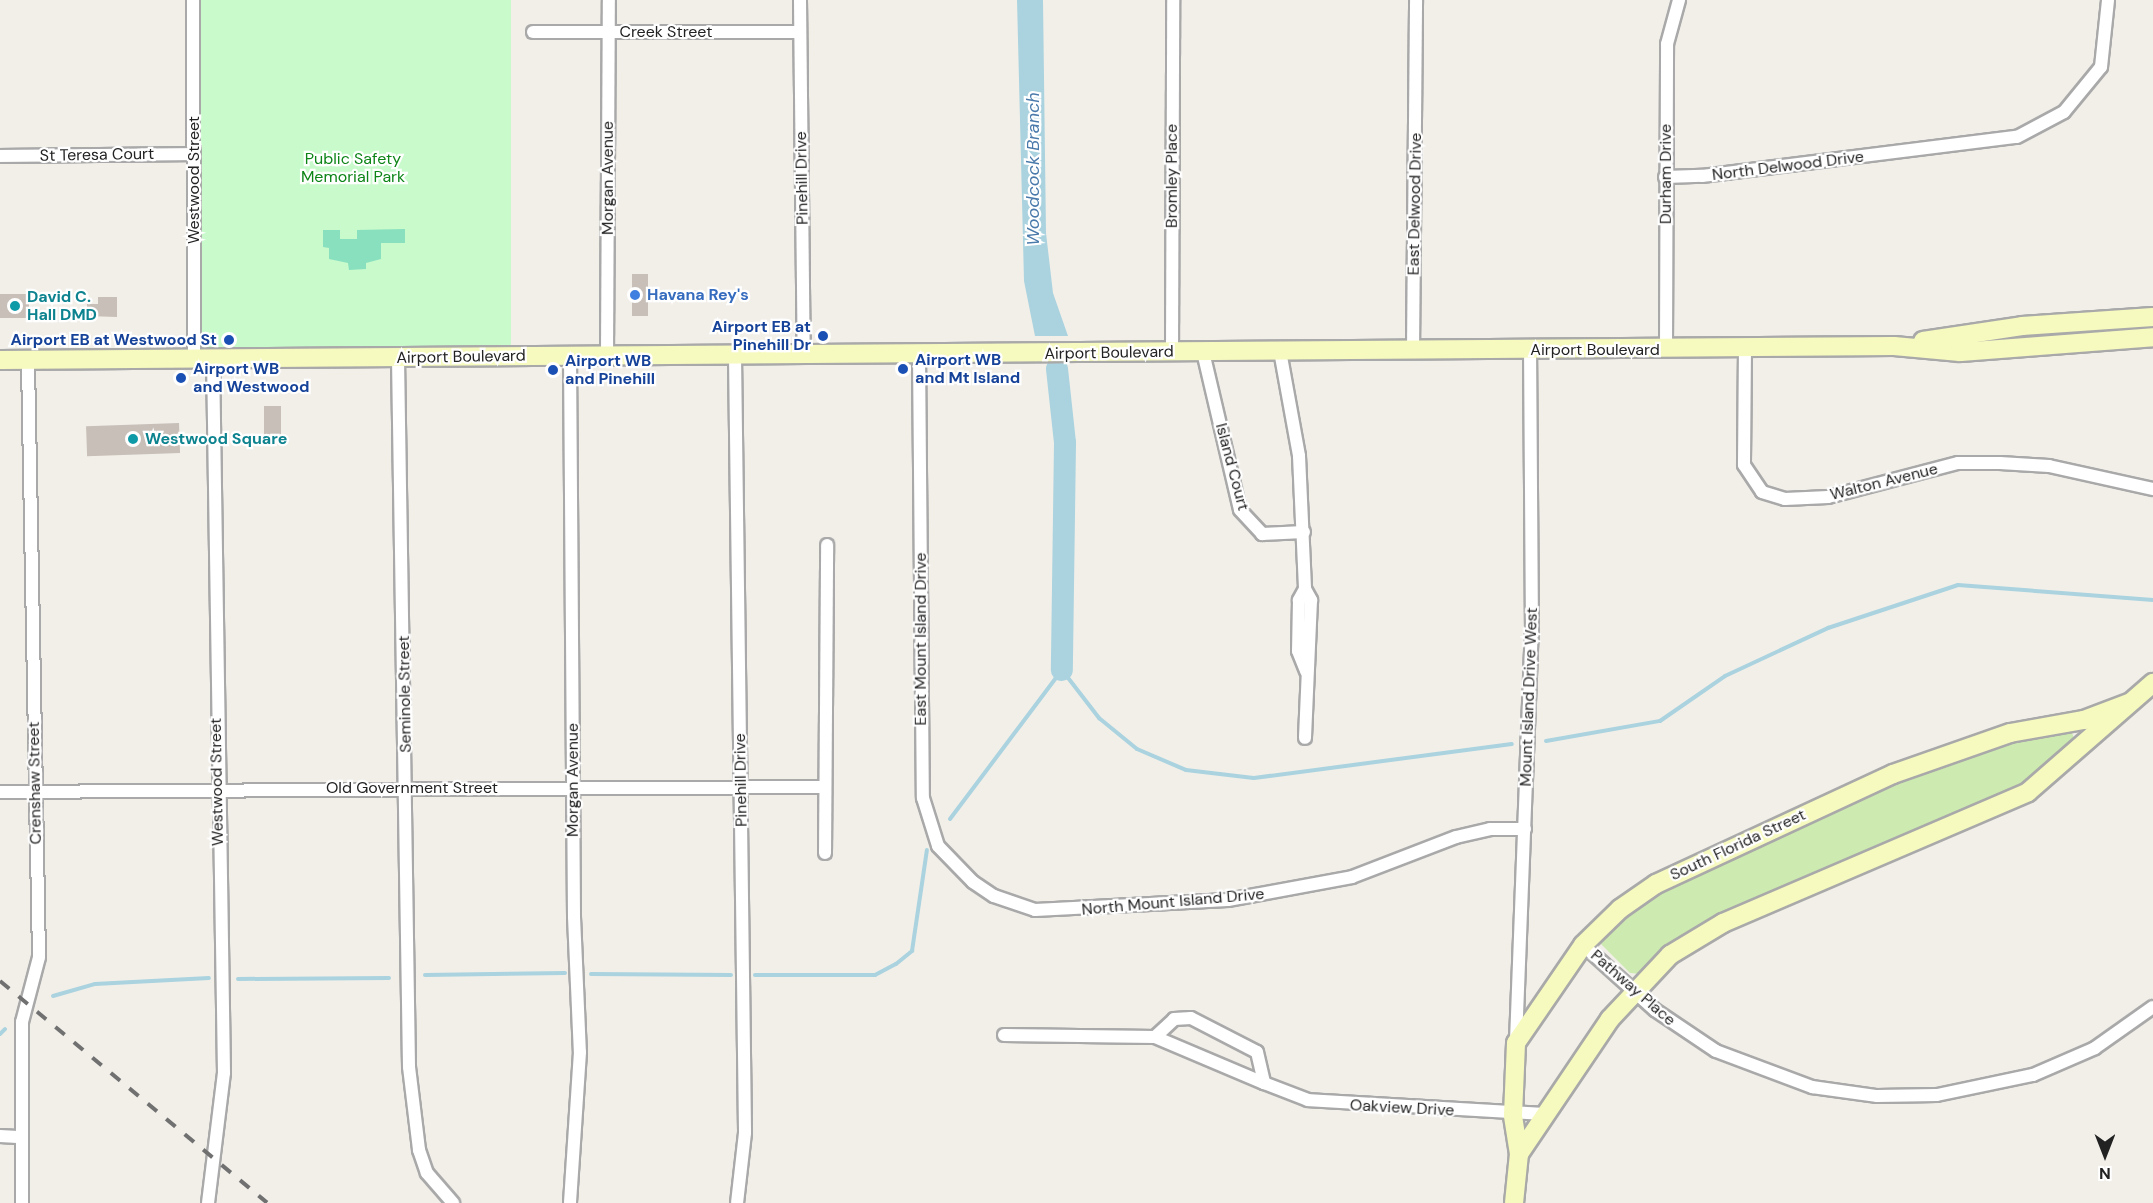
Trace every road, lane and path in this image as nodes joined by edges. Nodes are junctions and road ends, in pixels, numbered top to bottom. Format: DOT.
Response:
graph roads {
  1 [pos="193,0"];
  2 [pos="609,0"];
  3 [pos="800,0"];
  4 [pos="1173,0"];
  5 [pos="1416,0"];
  6 [pos="1679,0"];
  7 [pos="2108,0"];
  8 [pos="533,32"];
  9 [pos="609,32"];
  10 [pos="800,32"];
  11 [pos="194,154"];
  12 [pos="0,156"];
  13 [pos="1665,177"];
  14 [pos="2153,317"];
  15 [pos="2153,338"];
  16 [pos="1894,346"];
  17 [pos="1745,348"];
  18 [pos="1666,349"];
  19 [pos="1530,350"];
  20 [pos="1280,351"];
  21 [pos="1413,351"];
  22 [pos="1172,352"];
  23 [pos="1203,352"];
  24 [pos="919,354"];
  25 [pos="606,355"];
  26 [pos="570,356"];
  27 [pos="735,356"];
  28 [pos="804,356"];
  29 [pos="398,358"];
  30 [pos="194,359"];
  31 [pos="213,359"];
  32 [pos="0,360"];
  33 [pos="28,360"];
  34 [pos="2153,489"];
  35 [pos="1304,532"];
  36 [pos="827,545"];
  37 [pos="2153,683"];
  38 [pos="2129,704"];
  39 [pos="1305,738"];
  40 [pos="217,787"];
  41 [pos="825,787"];
  42 [pos="407,788"];
  43 [pos="573,788"];
  44 [pos="741,788"];
  45 [pos="0,792"];
  46 [pos="36,792"];
  47 [pos="1525,829"];
  48 [pos="825,853"];
  49 [pos="994,896"];
  50 [pos="1583,945"];
  51 [pos="1633,991"];
  52 [pos="2153,1007"];
  53 [pos="1004,1035"];
  54 [pos="1155,1037"];
  55 [pos="1516,1043"];
  56 [pos="1264,1083"];
  57 [pos="1543,1114"];
  58 [pos="1513,1115"];
  59 [pos="0,1137"];
  60 [pos="22,1137"];
  61 [pos="1519,1154"];
  62 [pos="22,1203"];
  63 [pos="208,1203"];
  64 [pos="453,1203"];
  65 [pos="570,1203"];
  66 [pos="737,1203"];
  67 [pos="1514,1203"];
  1 -- 11 [label="street, Westwood Street"];
  2 -- 9 [label="street, Morgan Avenue"];
  3 -- 10 [label="street, Pinehill Drive"];
  4 -- 22 [label="street, Bromley Place"];
  5 -- 21 [label="street, East Delwood Drive"];
  6 -- 13 [label="street, Durham Drive"];
  7 -- 13 [label="street, North Delwood Drive"];
  8 -- 9 [label="street, Creek Street"];
  9 -- 10 [label="street, Creek Street"];
  9 -- 25 [label="street, Morgan Avenue"];
  10 -- 28 [label="street, Pinehill Drive"];
  11 -- 12 [label="street, St Teresa Court"];
  11 -- 30 [label="street, Westwood Street"];
  13 -- 18 [label="street, Durham Drive"];
  14 -- 16 [label="main road, Airport Boulevard"];
  15 -- 16 [label="main road, Airport Boulevard"];
  16 -- 17 [label="main road, Airport Boulevard"];
  17 -- 18 [label="main road, Airport Boulevard"];
  17 -- 34 [label="street, Walton Avenue"];
  18 -- 19 [label="main road, Airport Boulevard"];
  19 -- 21 [label="main road, Airport Boulevard"];
  19 -- 47 [label="street, Mount Island Drive West"];
  20 -- 21 [label="main road, Airport Boulevard"];
  20 -- 23 [label="main road, Airport Boulevard"];
  20 -- 35 [label="street"];
  22 -- 23 [label="main road, Airport Boulevard"];
  22 -- 24 [label="main road, Airport Boulevard"];
  23 -- 35 [label="street, Island Court"];
  24 -- 28 [label="main road, Airport Boulevard"];
  24 -- 49 [label="street, East Mount Island Drive"];
  25 -- 26 [label="main road, Airport Boulevard"];
  25 -- 27 [label="main road, Airport Boulevard"];
  26 -- 29 [label="main road, Airport Boulevard"];
  26 -- 43 [label="street, Morgan Avenue"];
  27 -- 28 [label="main road, Airport Boulevard"];
  27 -- 44 [label="street, Pinehill Drive"];
  29 -- 31 [label="main road, Airport Boulevard"];
  29 -- 42 [label="street, Seminole Street"];
  30 -- 31 [label="main road, Airport Boulevard"];
  30 -- 33 [label="main road, Airport Boulevard"];
  31 -- 40 [label="street, Westwood Street"];
  32 -- 33 [label="main road, Airport Boulevard"];
  33 -- 46 [label="street, Crenshaw Street"];
  35 -- 39 [label="street"];
  36 -- 41 [label="street"];
  37 -- 38 [label="main road, South Florida Street"];
  38 -- 50 [label="main road, South Florida Street"];
  38 -- 51 [label="main road, South Florida Street"];
  40 -- 42 [label="street, Old Government Street"];
  40 -- 46 [label="street, Old Government Street"];
  40 -- 63 [label="street, Westwood Street"];
  41 -- 44 [label="street, Old Government Street"];
  41 -- 48 [label="street"];
  42 -- 43 [label="street, Old Government Street"];
  42 -- 64 [label="street, Seminole Street"];
  43 -- 44 [label="street, Old Government Street"];
  43 -- 65 [label="street, Morgan Avenue"];
  44 -- 66 [label="street, Pinehill Drive"];
  45 -- 46 [label="street, Old Government Street"];
  46 -- 60 [label="street, Crenshaw Street"];
  47 -- 49 [label="street, North Mount Island Drive"];
  47 -- 55 [label="street, Mount Island Drive West"];
  50 -- 51 [label="street, Pathway Place"];
  50 -- 55 [label="main road, South Florida Street"];
  51 -- 52 [label="street, Pathway Place"];
  51 -- 57 [label="main road, South Florida Street"];
  53 -- 54 [label="street, Oakview Drive"];
  54 -- 56 [label="street, Oakview Drive"];
  54 -- 56 [label="street"];
  55 -- 58 [label="main road, South Florida Street"];
  56 -- 58 [label="street, Oakview Drive"];
  57 -- 58 [label="street, Oakview Drive"];
  57 -- 61 [label="main road, South Florida Street"];
  58 -- 61 [label="main road, South Florida Street"];
  59 -- 60 [label="street"];
  60 -- 62 [label="street, Crenshaw Street"];
  61 -- 67 [label="main road, South Florida Street"];
}
